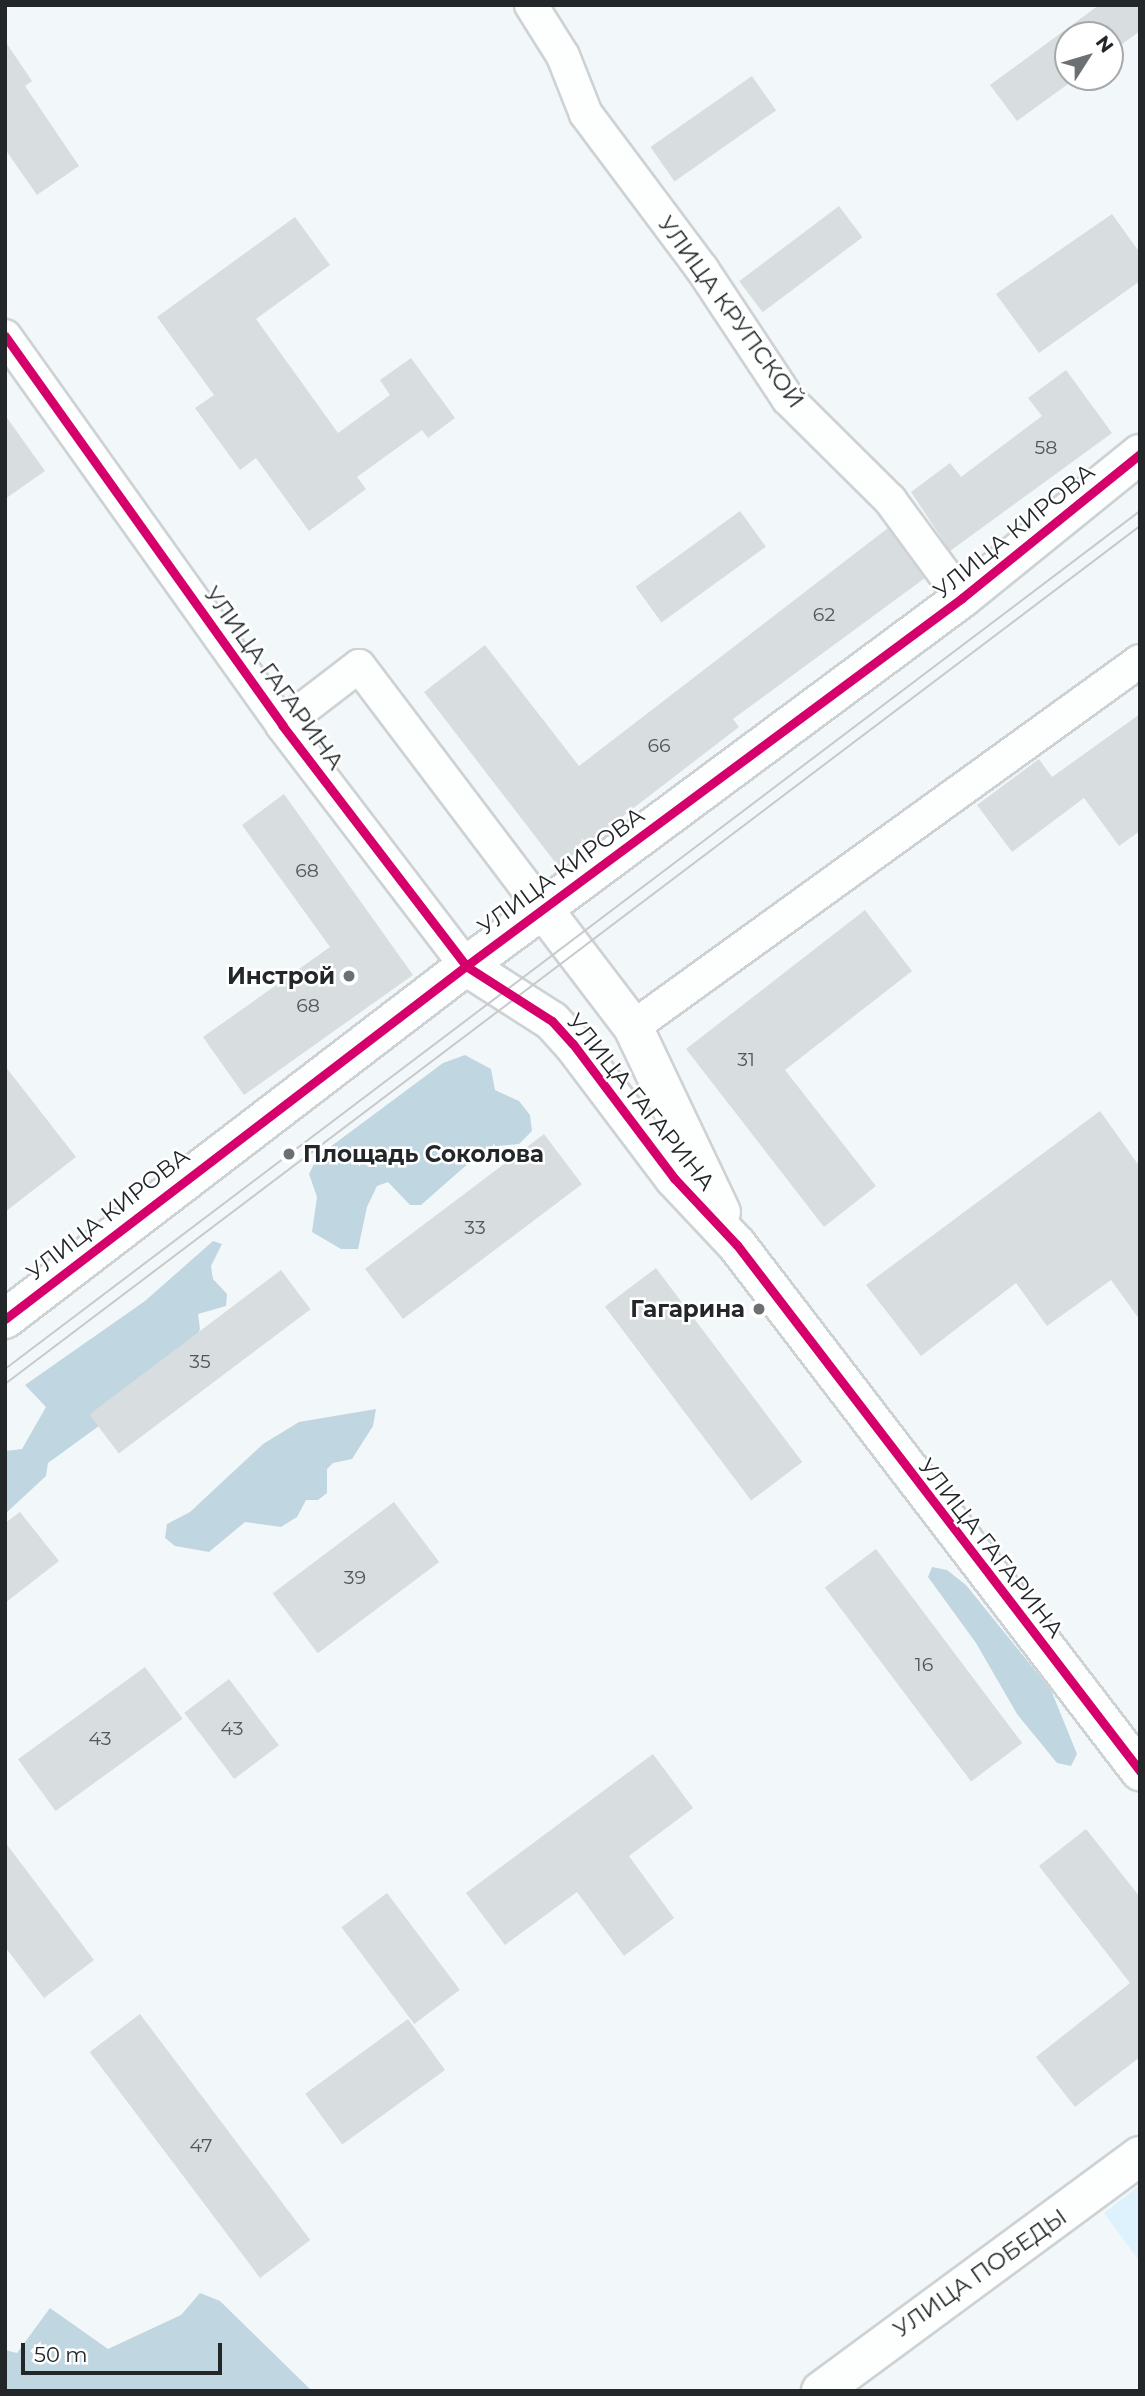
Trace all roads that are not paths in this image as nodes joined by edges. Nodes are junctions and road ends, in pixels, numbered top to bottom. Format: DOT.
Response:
graph roads {
  1 [pos="531,5"];
  2 [pos="5,336"];
  3 [pos="1140,454"];
  4 [pos="962,597"];
  5 [pos="1140,661"];
  6 [pos="282,725"];
  7 [pos="543,909"];
  8 [pos="466,966"];
  9 [pos="633,1027"];
  10 [pos="737,1245"];
  11 [pos="5,1319"];
  12 [pos="1140,1771"];
  13 [pos="1140,2156"];
  14 [pos="821,2391"];
  1 -- 4 [label="street, УЛИЦА КРУПСКОЙ"];
  2 -- 6 [label="street, УЛИЦА ГАГАРИНА"];
  3 -- 4 [label="street, УЛИЦА КИРОВА"];
  4 -- 7 [label="street, УЛИЦА КИРОВА"];
  5 -- 9 [label="street"];
  6 -- 7 [label="street, УЛИЦА ГАГАРИНА"];
  6 -- 8 [label="street, УЛИЦА ГАГАРИНА"];
  7 -- 8 [label="street, УЛИЦА КИРОВА"];
  7 -- 9 [label="street, УЛИЦА ГАГАРИНА"];
  8 -- 10 [label="street, УЛИЦА ГАГАРИНА"];
  8 -- 11 [label="street, УЛИЦА КИРОВА"];
  9 -- 10 [label="street, УЛИЦА ГАГАРИНА"];
  10 -- 12 [label="street, УЛИЦА ГАГАРИНА"];
  13 -- 14 [label="street, УЛИЦА ПОБЕДЫ"];
}
